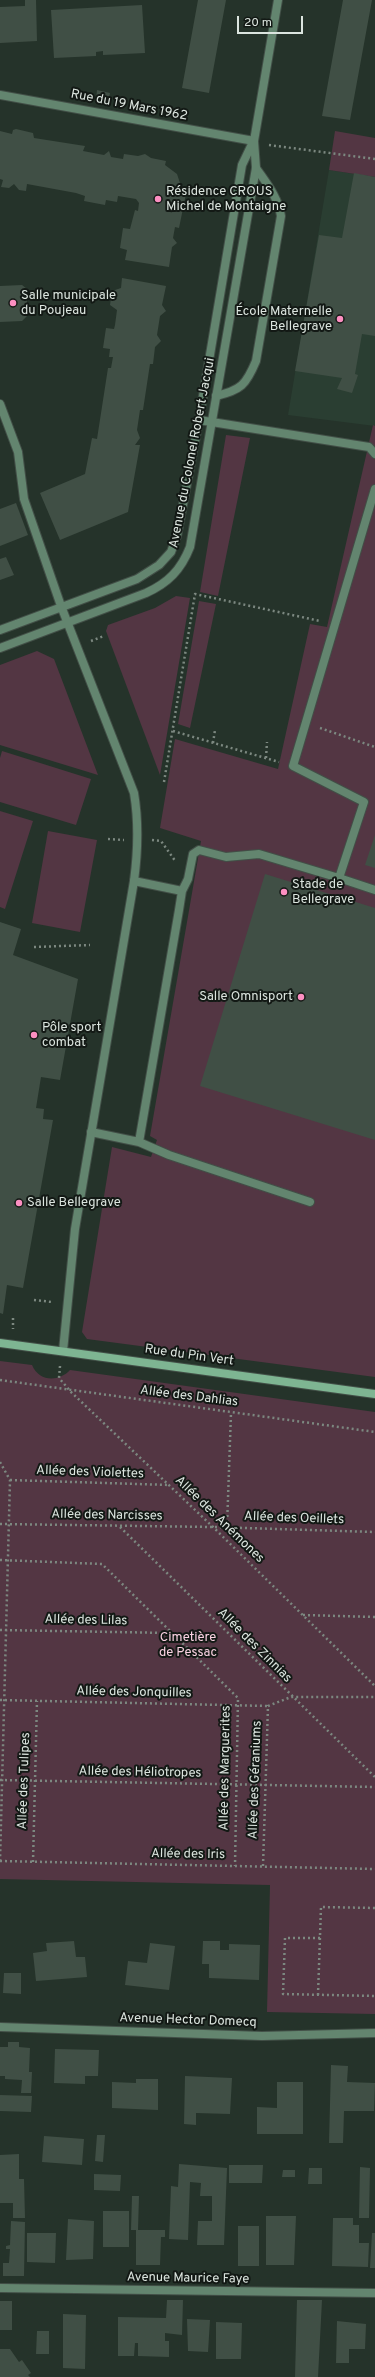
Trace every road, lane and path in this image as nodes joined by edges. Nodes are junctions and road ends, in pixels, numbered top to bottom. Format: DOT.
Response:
graph roads {
  1 [pos="278,0"];
  2 [pos="0,94"];
  3 [pos="254,141"];
  4 [pos="375,159"];
  5 [pos="256,168"];
  6 [pos="216,396"];
  7 [pos="0,404"];
  8 [pos="199,420"];
  9 [pos="212,422"];
  10 [pos="375,454"];
  11 [pos="375,489"];
  12 [pos="61,606"];
  13 [pos="67,623"];
  14 [pos="334,624"];
  15 [pos="0,630"];
  16 [pos="0,648"];
  17 [pos="305,723"];
  18 [pos="216,730"];
  19 [pos="173,731"];
  20 [pos="267,742"];
  21 [pos="213,743"];
  22 [pos="375,746"];
  23 [pos="266,758"];
  24 [pos="293,766"];
  25 [pos="164,782"];
  26 [pos="108,839"];
  27 [pos="138,840"];
  28 [pos="190,870"];
  29 [pos="339,878"];
  30 [pos="134,882"];
  31 [pos="375,890"];
  32 [pos="182,892"];
  33 [pos="90,946"];
  34 [pos="34,947"];
  35 [pos="91,1132"];
  36 [pos="139,1142"];
  37 [pos="310,1202"];
  38 [pos="34,1300"];
  39 [pos="59,1302"];
  40 [pos="13,1318"];
  41 [pos="13,1329"];
  42 [pos="0,1343"];
  43 [pos="63,1351"];
  44 [pos="60,1364"];
  45 [pos="0,1380"];
  46 [pos="71,1392"];
  47 [pos="375,1394"];
  48 [pos="231,1412"];
  49 [pos="375,1432"];
  50 [pos="0,1462"];
  51 [pos="10,1480"];
  52 [pos="169,1485"];
  53 [pos="0,1524"];
  54 [pos="9,1524"];
  55 [pos="120,1527"];
  56 [pos="213,1527"];
  57 [pos="227,1527"];
  58 [pos="375,1532"];
  59 [pos="0,1560"];
  60 [pos="8,1560"];
  61 [pos="303,1615"];
  62 [pos="375,1617"];
  63 [pos="0,1630"];
  64 [pos="6,1630"];
  65 [pos="171,1633"];
  66 [pos="375,1686"];
  67 [pos="291,1697"];
  68 [pos="375,1697"];
  69 [pos="0,1700"];
  70 [pos="4,1700"];
  71 [pos="37,1701"];
  72 [pos="237,1705"];
  73 [pos="268,1706"];
  74 [pos="375,1777"];
  75 [pos="1,1780"];
  76 [pos="35,1781"];
  77 [pos="236,1784"];
  78 [pos="266,1785"];
  79 [pos="375,1787"];
  80 [pos="0,1861"];
  81 [pos="33,1862"];
  82 [pos="235,1866"];
  83 [pos="263,1866"];
  84 [pos="375,1869"];
  85 [pos="375,1908"];
  86 [pos="320,1938"];
  87 [pos="318,1995"];
  88 [pos="375,1996"];
  89 [pos="0,2027"];
  90 [pos="375,2033"];
  91 [pos="0,2288"];
  92 [pos="375,2293"];
  1 -- 3 [label="street, Avenue du Colonel Robert Jacqui"];
  2 -- 3 [label="street, Rue du 19 Mars 1962"];
  3 -- 4 [label="path"];
  3 -- 5 [label="street, Avenue du Colonel Robert Jacqui"];
  3 -- 8 [label="street, Avenue du Colonel Robert Jacqui"];
  5 -- 6 [label="street, Avenue du Colonel Robert Jacqui"];
  5 -- 6 [label="street"];
  6 -- 9 [label="street, Avenue du Colonel Robert Jacqui"];
  7 -- 12 [label="street"];
  8 -- 9 [label="street"];
  8 -- 12 [label="street, Avenue du Colonel Robert Jacqui"];
  9 -- 10 [label="street"];
  9 -- 13 [label="street, Avenue du Colonel Robert Jacqui"];
  11 -- 14 [label="street"];
  12 -- 13 [label="street"];
  12 -- 15 [label="street, Avenue du Colonel Robert Jacqui"];
  13 -- 16 [label="street, Avenue du Colonel Robert Jacqui"];
  13 -- 27 [label="street"];
  14 -- 17 [label="street"];
  14 -- 19 [label="path"];
  17 -- 22 [label="path"];
  17 -- 24 [label="street"];
  18 -- 21 [label="path"];
  19 -- 21 [label="path"];
  19 -- 25 [label="path"];
  20 -- 23 [label="path"];
  21 -- 23 [label="path"];
  23 -- 24 [label="path"];
  24 -- 29 [label="street"];
  26 -- 27 [label="path"];
  27 -- 28 [label="path"];
  27 -- 30 [label="street"];
  28 -- 29 [label="street"];
  28 -- 32 [label="street"];
  29 -- 31 [label="street"];
  30 -- 32 [label="street"];
  30 -- 35 [label="street"];
  32 -- 36 [label="street"];
  33 -- 34 [label="path"];
  35 -- 36 [label="street"];
  35 -- 43 [label="street"];
  36 -- 37 [label="street"];
  38 -- 39 [label="path"];
  40 -- 41 [label="path"];
  42 -- 43 [label="street, Rue du Pin Vert"];
  43 -- 47 [label="street, Rue du Pin Vert"];
  44 -- 46 [label="path, Allée des Anémones"];
  45 -- 46 [label="path, Allée des Dahlias"];
  46 -- 48 [label="path, Allée des Dahlias"];
  46 -- 52 [label="path, Allée des Anémones"];
  48 -- 49 [label="path, Allée des Dahlias"];
  48 -- 57 [label="path"];
  50 -- 51 [label="path"];
  51 -- 52 [label="path, Allée des Violettes"];
  51 -- 54 [label="path"];
  52 -- 56 [label="path, Allée des Anémones"];
  53 -- 54 [label="path, Allée des Narcisses"];
  54 -- 55 [label="path, Allée des Narcisses"];
  54 -- 60 [label="path"];
  55 -- 56 [label="path, Allée des Narcisses"];
  55 -- 67 [label="path, Allée des Zinnias"];
  56 -- 57 [label="path, Allée des Oeillets"];
  56 -- 61 [label="path, Allée des Anémones"];
  57 -- 58 [label="path, Allée des Oeillets"];
  59 -- 60 [label="path, Allée des Marguerites"];
  60 -- 64 [label="path"];
  60 -- 65 [label="path, Allée des Marguerites"];
  61 -- 62 [label="path"];
  61 -- 66 [label="path, Allée des Anémones"];
  63 -- 64 [label="path, Allée des Lilas"];
  64 -- 65 [label="path, Allée des Lilas"];
  64 -- 70 [label="path"];
  65 -- 72 [label="path, Allée des Marguerites"];
  67 -- 68 [label="path, Allée des Géraniums"];
  67 -- 73 [label="path, Allée des Géraniums"];
  67 -- 74 [label="path, Allée des Zinnias"];
  69 -- 70 [label="path, Allée des Jonquilles"];
  70 -- 71 [label="path, Allée des Jonquilles"];
  70 -- 75 [label="path"];
  71 -- 72 [label="path, Allée des Jonquilles"];
  71 -- 76 [label="path, Allée des Tulipes"];
  72 -- 73 [label="path, Allée des Jonquilles"];
  72 -- 77 [label="path, Allée des Marguerites"];
  73 -- 78 [label="path, Allée des Géraniums"];
  75 -- 76 [label="path, Allée des Héliotropes"];
  75 -- 80 [label="path"];
  76 -- 77 [label="path, Allée des Héliotropes"];
  76 -- 81 [label="path, Allée des Tulipes"];
  77 -- 78 [label="path, Allée des Héliotropes"];
  77 -- 82 [label="path, Allée des Marguerites"];
  78 -- 79 [label="path, Allée des Héliotropes"];
  78 -- 83 [label="path, Allée des Géraniums"];
  80 -- 81 [label="path, Allée des Iris"];
  81 -- 82 [label="path, Allée des Iris"];
  82 -- 83 [label="path, Allée des Iris"];
  83 -- 84 [label="path, Allée des Iris"];
  85 -- 86 [label="path"];
  86 -- 87 [label="path"];
  86 -- 87 [label="path"];
  87 -- 88 [label="path"];
  89 -- 90 [label="street, Avenue Hector Domecq"];
  91 -- 92 [label="street, Avenue Maurice Faye"];
}
